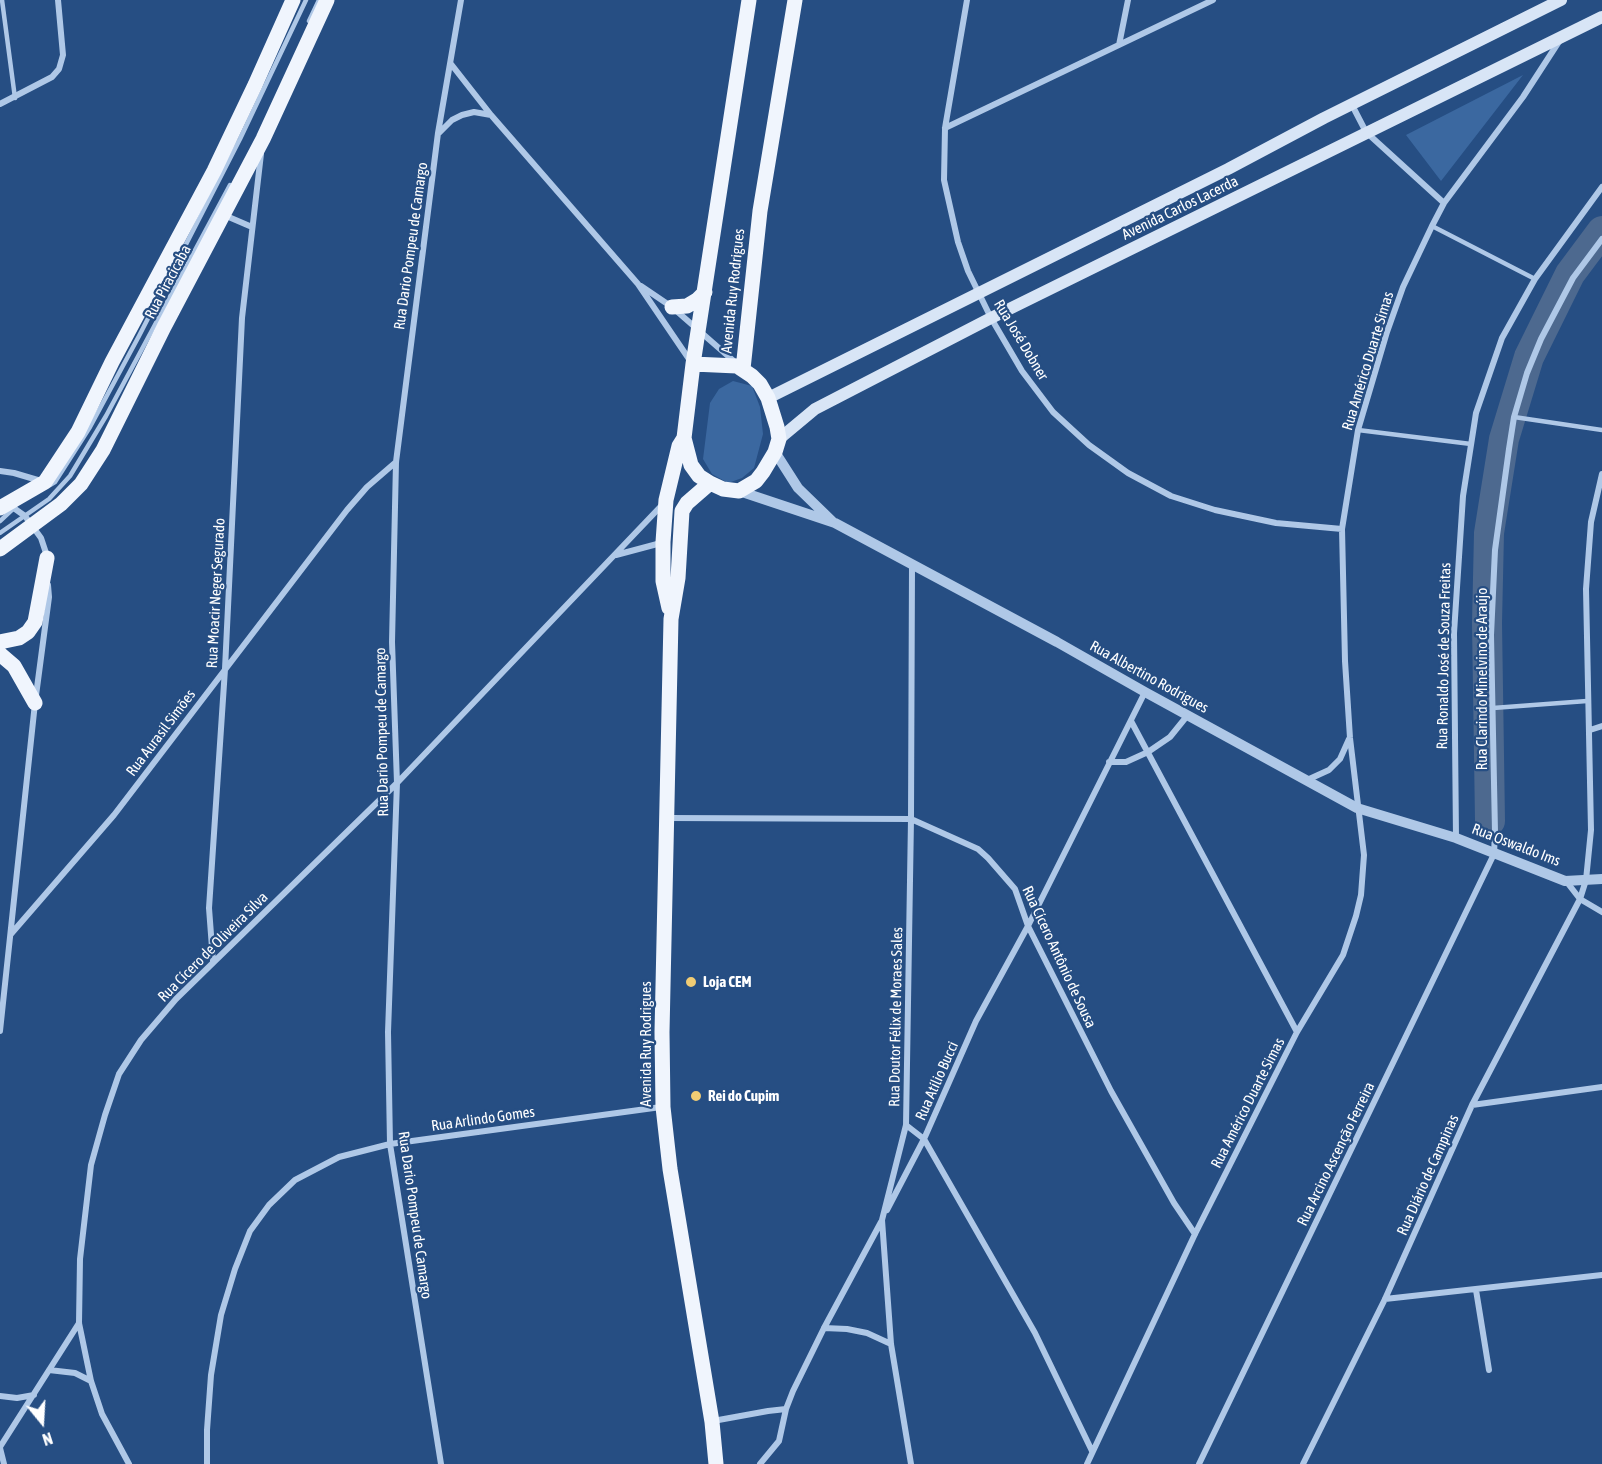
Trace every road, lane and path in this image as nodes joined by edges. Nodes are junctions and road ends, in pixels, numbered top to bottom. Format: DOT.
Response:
graph roads {
  1 [pos="2,0"];
  2 [pos="58,0"];
  3 [pos="293,0"];
  4 [pos="306,0"];
  5 [pos="318,0"];
  6 [pos="327,0"];
  7 [pos="461,0"];
  8 [pos="749,0"];
  9 [pos="795,0"];
  10 [pos="968,0"];
  11 [pos="1128,0"];
  12 [pos="1213,0"];
  13 [pos="1561,0"];
  14 [pos="1602,17"];
  15 [pos="308,23"];
  16 [pos="1562,37"];
  17 [pos="1119,45"];
  18 [pos="451,64"];
  19 [pos="15,98"];
  20 [pos="0,104"];
  21 [pos="1353,105"];
  22 [pos="491,115"];
  23 [pos="945,128"];
  24 [pos="1366,132"];
  25 [pos="438,133"];
  26 [pos="263,139"];
  27 [pos="231,184"];
  28 [pos="1602,187"];
  29 [pos="1444,203"];
  30 [pos="224,215"];
  31 [pos="1432,226"];
  32 [pos="252,227"];
  33 [pos="1602,239"];
  34 [pos="1535,279"];
  35 [pos="638,284"];
  36 [pos="705,292"];
  37 [pos="979,292"];
  38 [pos="672,307"];
  39 [pos="991,318"];
  40 [pos="699,330"];
  41 [pos="693,364"];
  42 [pos="743,369"];
  43 [pos="768,398"];
  44 [pos="1514,417"];
  45 [pos="1358,430"];
  46 [pos="1602,430"];
  47 [pos="684,438"];
  48 [pos="1471,444"];
  49 [pos="777,445"];
  50 [pos="396,462"];
  51 [pos="0,471"];
  52 [pos="1602,474"];
  53 [pos="45,483"];
  54 [pos="710,483"];
  55 [pos="739,491"];
  56 [pos="666,500"];
  57 [pos="7,506"];
  58 [pos="28,520"];
  59 [pos="0,521"];
  60 [pos="835,524"];
  61 [pos="1342,529"];
  62 [pos="0,533"];
  63 [pos="663,542"];
  64 [pos="0,549"];
  65 [pos="615,555"];
  66 [pos="47,558"];
  67 [pos="912,566"];
  68 [pos="671,620"];
  69 [pos="0,642"];
  70 [pos="0,654"];
  71 [pos="225,669"];
  72 [pos="1145,692"];
  73 [pos="1587,701"];
  74 [pos="35,703"];
  75 [pos="1493,708"];
  76 [pos="1188,716"];
  77 [pos="1131,721"];
  78 [pos="1602,726"];
  79 [pos="1590,730"];
  80 [pos="1350,738"];
  81 [pos="1148,752"];
  82 [pos="1109,762"];
  83 [pos="1306,781"];
  84 [pos="397,783"];
  85 [pos="1357,808"];
  86 [pos="666,818"];
  87 [pos="911,819"];
  88 [pos="1456,838"];
  89 [pos="1494,854"];
  90 [pos="1602,879"];
  91 [pos="1586,880"];
  92 [pos="1565,881"];
  93 [pos="1580,899"];
  94 [pos="1602,912"];
  95 [pos="1028,926"];
  96 [pos="11,934"];
  97 [pos="213,961"];
  98 [pos="0,1031"];
  99 [pos="1297,1032"];
  100 [pos="1602,1087"];
  101 [pos="1472,1105"];
  102 [pos="663,1107"];
  103 [pos="906,1125"];
  104 [pos="924,1139"];
  105 [pos="390,1144"];
  106 [pos="882,1221"];
  107 [pos="1195,1234"];
  108 [pos="1602,1275"];
  109 [pos="1476,1290"];
  110 [pos="1385,1299"];
  111 [pos="79,1323"];
  112 [pos="824,1328"];
  113 [pos="891,1344"];
  114 [pos="49,1370"];
  115 [pos="1489,1370"];
  116 [pos="91,1381"];
  117 [pos="34,1395"];
  118 [pos="0,1396"];
  119 [pos="786,1409"];
  120 [pos="712,1422"];
  121 [pos="0,1447"];
  122 [pos="1092,1451"];
  123 [pos="4,1464"];
  124 [pos="129,1464"];
  125 [pos="207,1464"];
  126 [pos="441,1464"];
  127 [pos="716,1464"];
  128 [pos="759,1464"];
  129 [pos="911,1464"];
  130 [pos="1087,1464"];
  131 [pos="1199,1464"];
  132 [pos="1303,1464"];
  1 -- 19 [label="lane"];
  2 -- 19 [label="street"];
  3 -- 53 [label="main road, Rua Piracicaba"];
  4 -- 57 [label="lane"];
  5 -- 15 [label="lane"];
  6 -- 26 [label="main road, Rua Piracicaba"];
  7 -- 18 [label="street, Rua Dario Pompeu de Camargo"];
  8 -- 36 [label="main road, Avenida Ruy Rodrigues"];
  9 -- 42 [label="main road, Avenida Ruy Rodrigues"];
  10 -- 23 [label="street, Rua José Dobner"];
  11 -- 17 [label="street"];
  12 -- 17 [label="street"];
  13 -- 21 [label="main road, Avenida Carlos Lacerda"];
  14 -- 16 [label="main road, Avenida Carlos Lacerda"];
  16 -- 24 [label="main road, Avenida Carlos Lacerda"];
  16 -- 29 [label="street, Rua Américo Duarte Simas"];
  17 -- 23 [label="street"];
  18 -- 22 [label="street"];
  18 -- 25 [label="street, Rua Dario Pompeu de Camargo"];
  19 -- 20 [label="street"];
  21 -- 24 [label="street"];
  21 -- 37 [label="main road, Avenida Carlos Lacerda"];
  22 -- 25 [label="street"];
  22 -- 35 [label="street"];
  23 -- 37 [label="street, Rua José Dobner"];
  24 -- 29 [label="street"];
  24 -- 39 [label="main road, Avenida Carlos Lacerda"];
  25 -- 50 [label="street, Rua Dario Pompeu de Camargo"];
  26 -- 30 [label="main road, Rua Piracicaba"];
  26 -- 32 [label="street, Rua Moacir Neger Segurado"];
  27 -- 58 [label="lane"];
  28 -- 34 [label="street, Rua Ronaldo José de Souza Freitas"];
  29 -- 31 [label="street, Rua Américo Duarte Simas"];
  30 -- 32 [label="street"];
  30 -- 58 [label="main road, Rua Piracicaba"];
  31 -- 34 [label="lane"];
  31 -- 45 [label="street, Rua Américo Duarte Simas"];
  32 -- 71 [label="street, Rua Moacir Neger Segurado"];
  33 -- 44 [label="street, Rua Clarindo Minelvino de Araújo"];
  34 -- 48 [label="street, Rua Ronaldo José de Souza Freitas"];
  35 -- 38 [label="street"];
  35 -- 41 [label="street"];
  36 -- 38 [label="main road"];
  36 -- 40 [label="main road, Avenida Ruy Rodrigues"];
  37 -- 39 [label="street, Rua José Dobner"];
  37 -- 43 [label="main road, Avenida Carlos Lacerda"];
  38 -- 40 [label="street"];
  39 -- 49 [label="main road, Avenida Carlos Lacerda"];
  39 -- 61 [label="street, Rua José Dobner"];
  40 -- 41 [label="main road, Avenida Ruy Rodrigues"];
  40 -- 42 [label="street"];
  41 -- 42 [label="main road"];
  41 -- 47 [label="main road, Avenida Ruy Rodrigues"];
  42 -- 43 [label="main road, Avenida Ruy Rodrigues"];
  43 -- 49 [label="main road, Avenida Ruy Rodrigues"];
  44 -- 46 [label="lane"];
  44 -- 75 [label="street, Rua Clarindo Minelvino de Araújo"];
  45 -- 48 [label="lane"];
  45 -- 61 [label="street, Rua Américo Duarte Simas"];
  47 -- 54 [label="main road"];
  47 -- 56 [label="main road, Avenida Ruy Rodrigues"];
  48 -- 88 [label="street, Rua Ronaldo José de Souza Freitas"];
  49 -- 55 [label="main road"];
  49 -- 60 [label="street, Rua Albertino Rodrigues"];
  50 -- 71 [label="street, Rua Aurasil Simões"];
  50 -- 84 [label="street, Rua Dario Pompeu de Camargo"];
  51 -- 53 [label="street"];
  52 -- 73 [label="street, Rua Diário de Campinas"];
  53 -- 57 [label="main road, Rua Piracicaba"];
  54 -- 55 [label="main road"];
  54 -- 68 [label="main road, Avenida Ruy Rodrigues"];
  55 -- 60 [label="street, Rua Albertino Rodrigues"];
  56 -- 63 [label="main road, Avenida Ruy Rodrigues"];
  56 -- 65 [label="street, Rua Cícero de Oliveira Silva"];
  57 -- 58 [label="street"];
  57 -- 59 [label="lane"];
  58 -- 62 [label="lane"];
  58 -- 64 [label="main road, Rua Piracicaba"];
  58 -- 66 [label="street"];
  60 -- 67 [label="street, Rua Albertino Rodrigues"];
  61 -- 80 [label="street, Rua Américo Duarte Simas"];
  63 -- 65 [label="street"];
  63 -- 68 [label="main road, Avenida Ruy Rodrigues"];
  65 -- 84 [label="street, Rua Cícero de Oliveira Silva"];
  66 -- 69 [label="main road"];
  66 -- 74 [label="street"];
  67 -- 72 [label="street, Rua Albertino Rodrigues"];
  67 -- 87 [label="street, Rua Doutor Félix de Moraes Sales"];
  68 -- 86 [label="main road, Avenida Ruy Rodrigues"];
  70 -- 74 [label="main road"];
  71 -- 96 [label="street, Rua Aurasil Simões"];
  71 -- 97 [label="street, Rua Moacir Neger Segurado"];
  72 -- 76 [label="street, Rua Albertino Rodrigues"];
  72 -- 77 [label="street, Rua Atílio Bucci"];
  73 -- 75 [label="lane"];
  73 -- 79 [label="street, Rua Diário de Campinas"];
  74 -- 96 [label="street"];
  75 -- 89 [label="street, Rua Clarindo Minelvino de Araújo"];
  76 -- 81 [label="street"];
  76 -- 83 [label="street, Rua Albertino Rodrigues"];
  77 -- 81 [label="street"];
  77 -- 82 [label="street, Rua Atílio Bucci"];
  78 -- 79 [label="street"];
  79 -- 91 [label="street, Rua Diário de Campinas"];
  80 -- 83 [label="street"];
  80 -- 85 [label="street, Rua Américo Duarte Simas"];
  81 -- 82 [label="street"];
  81 -- 99 [label="street"];
  82 -- 95 [label="street, Rua Atílio Bucci"];
  83 -- 85 [label="street, Rua Albertino Rodrigues"];
  84 -- 97 [label="street, Rua Cícero de Oliveira Silva"];
  84 -- 105 [label="street, Rua Dario Pompeu de Camargo"];
  85 -- 88 [label="street, Rua Albertino Rodrigues"];
  85 -- 99 [label="street, Rua Américo Duarte Simas"];
  86 -- 87 [label="street, Rua Cícero Antônio de Sousa"];
  86 -- 102 [label="main road, Avenida Ruy Rodrigues"];
  87 -- 95 [label="street, Rua Cícero Antônio de Sousa"];
  87 -- 103 [label="street, Rua Doutor Félix de Moraes Sales"];
  88 -- 89 [label="street, Rua Oswaldo Ims"];
  89 -- 92 [label="street, Rua Oswaldo Ims"];
  89 -- 131 [label="street, Rua Arcino Ascenção Ferreira"];
  90 -- 91 [label="street, Rua Oswaldo Ims"];
  91 -- 92 [label="street, Rua Oswaldo Ims"];
  91 -- 93 [label="street, Rua Diário de Campinas"];
  92 -- 93 [label="street, Rua Oswaldo Ims"];
  93 -- 94 [label="street, Rua Oswaldo Ims"];
  93 -- 101 [label="street, Rua Diário de Campinas"];
  95 -- 104 [label="street, Rua Atílio Bucci"];
  95 -- 107 [label="street, Rua Cícero Antônio de Sousa"];
  96 -- 98 [label="street"];
  97 -- 111 [label="street, Rua Cícero de Oliveira Silva"];
  99 -- 107 [label="street, Rua Américo Duarte Simas"];
  100 -- 101 [label="street"];
  101 -- 110 [label="street, Rua Diário de Campinas"];
  102 -- 105 [label="street, Rua Arlindo Gomes"];
  102 -- 120 [label="main road, Avenida Ruy Rodrigues"];
  103 -- 104 [label="street"];
  103 -- 106 [label="street, Rua Doutor Félix de Moraes Sales"];
  104 -- 106 [label="street, Rua Atílio Bucci"];
  104 -- 122 [label="street"];
  105 -- 125 [label="street, Rua Arlindo Gomes"];
  105 -- 126 [label="street, Rua Dario Pompeu de Camargo"];
  106 -- 112 [label="street, Rua Atílio Bucci"];
  106 -- 113 [label="street, Rua Doutor Félix de Moraes Sales"];
  107 -- 122 [label="street, Rua Américo Duarte Simas"];
  108 -- 109 [label="street"];
  109 -- 110 [label="street"];
  109 -- 115 [label="street"];
  110 -- 132 [label="street, Rua Diário de Campinas"];
  111 -- 114 [label="street"];
  111 -- 116 [label="street, Rua Cícero de Oliveira Silva"];
  112 -- 113 [label="street"];
  112 -- 119 [label="street, Rua Atílio Bucci"];
  113 -- 129 [label="street, Rua Doutor Félix de Moraes Sales"];
  114 -- 116 [label="street"];
  114 -- 117 [label="street"];
  116 -- 124 [label="street, Rua Cícero de Oliveira Silva"];
  117 -- 118 [label="street"];
  117 -- 121 [label="street"];
  119 -- 120 [label="street"];
  119 -- 128 [label="street, Rua Atílio Bucci"];
  120 -- 127 [label="main road, Avenida Ruy Rodrigues"];
  121 -- 123 [label="street"];
  122 -- 130 [label="street, Rua Américo Duarte Simas"];
}
